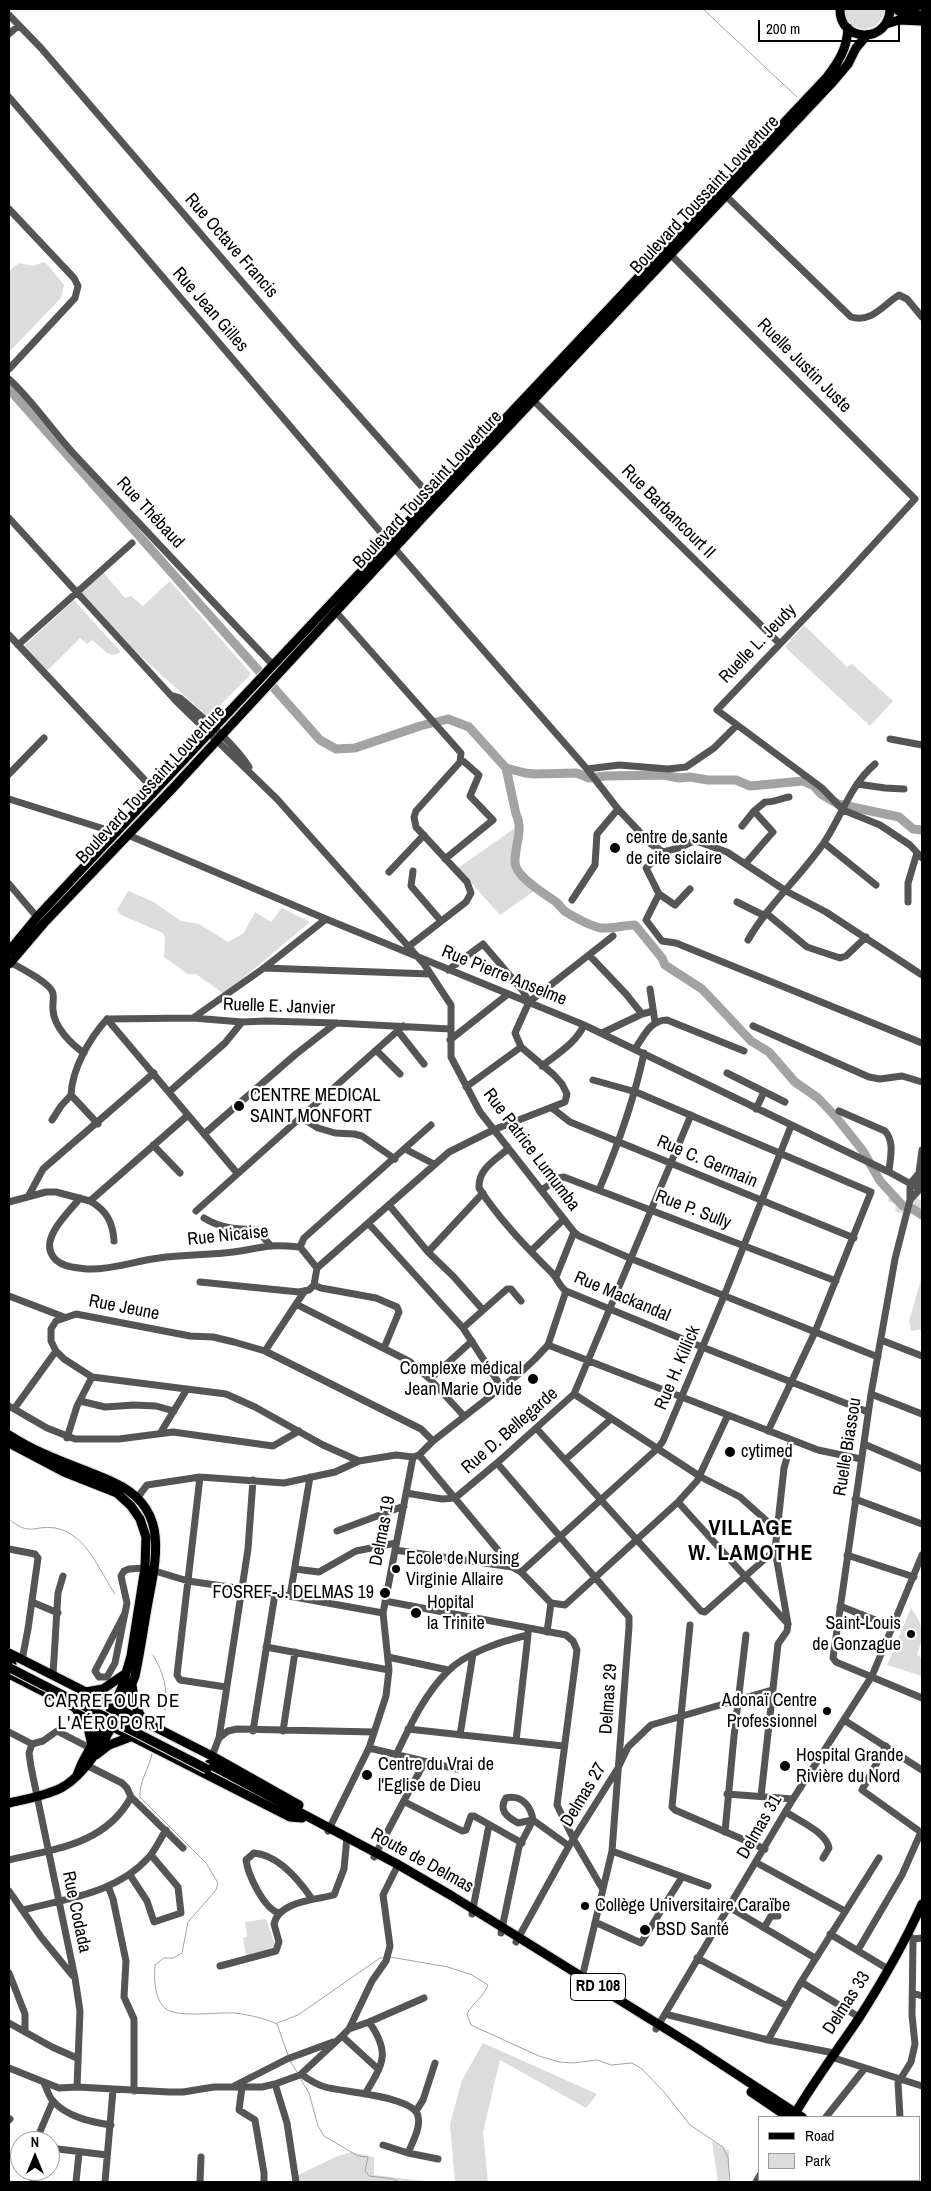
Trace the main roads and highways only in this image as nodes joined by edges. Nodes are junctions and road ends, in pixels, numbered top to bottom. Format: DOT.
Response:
graph roads {
  1 [pos="840,9"];
  2 [pos="890,9"];
  3 [pos="896,9"];
  4 [pos="922,15"];
  5 [pos="922,21"];
  6 [pos="886,24"];
  7 [pos="848,28"];
  8 [pos="867,35"];
  9 [pos="392,545"];
  10 [pos="274,669"];
  11 [pos="262,683"];
  12 [pos="41,920"];
  13 [pos="9,951"];
  14 [pos="10,963"];
  15 [pos="9,1435"];
  16 [pos="9,1443"];
  17 [pos="9,1653"];
  18 [pos="10,1667"];
  19 [pos="125,1674"];
  20 [pos="132,1685"];
  21 [pos="85,1692"];
  22 [pos="74,1707"];
  23 [pos="118,1707"];
  24 [pos="144,1722"];
  25 [pos="107,1724"];
  26 [pos="133,1736"];
  27 [pos="91,1747"];
  28 [pos="88,1762"];
  29 [pos="209,1763"];
  30 [pos="9,1803"];
  31 [pos="303,1816"];
  32 [pos="922,1904"];
  33 [pos="793,2116"];
  1 -- 7 [label="main road"];
  2 -- 6 [label="main road"];
  3 -- 4 [label="main road"];
  5 -- 6 [label="main road"];
  6 -- 8 [label="main road"];
  7 -- 8 [label="main road"];
  7 -- 9 [label="main road, Boulevard Toussaint Louverture"];
  8 -- 9 [label="main road, Boulevard Toussaint Louverture"];
  9 -- 10 [label="main road, Boulevard Toussaint Louverture"];
  9 -- 10 [label="main road, Boulevard Toussaint Louverture"];
  10 -- 11 [label="main road, Boulevard Toussaint Louverture"];
  11 -- 12 [label="main road, Boulevard Toussaint Louverture"];
  11 -- 12 [label="main road, Boulevard Toussaint Louverture"];
  12 -- 13 [label="main road, Boulevard Toussaint Louverture"];
  12 -- 14 [label="main road, Boulevard Toussaint Louverture"];
  15 -- 20 [label="main road"];
  16 -- 19 [label="main road"];
  17 -- 21 [label="main road"];
  18 -- 22 [label="main road"];
  18 -- 29 [label="main road, Route de Delmas / RD 108, bridge"];
  19 -- 21 [label="main road"];
  19 -- 23 [label="main road"];
  20 -- 23 [label="main road"];
  20 -- 24 [label="main road"];
  21 -- 23 [label="main road"];
  22 -- 25 [label="main road"];
  22 -- 27 [label="main road"];
  23 -- 24 [label="main road"];
  23 -- 25 [label="main road"];
  24 -- 29 [label="main road"];
  25 -- 26 [label="main road"];
  25 -- 27 [label="main road"];
  25 -- 28 [label="main road"];
  26 -- 28 [label="main road"];
  26 -- 31 [label="main road"];
  27 -- 28 [label="main road"];
  28 -- 30 [label="main road"];
  29 -- 31 [label="main road, Route de Delmas / RD 108"];
  31 -- 33 [label="main road, Route de Delmas / RD 108"];
  32 -- 33 [label="main road, Delmas 33"];
}
